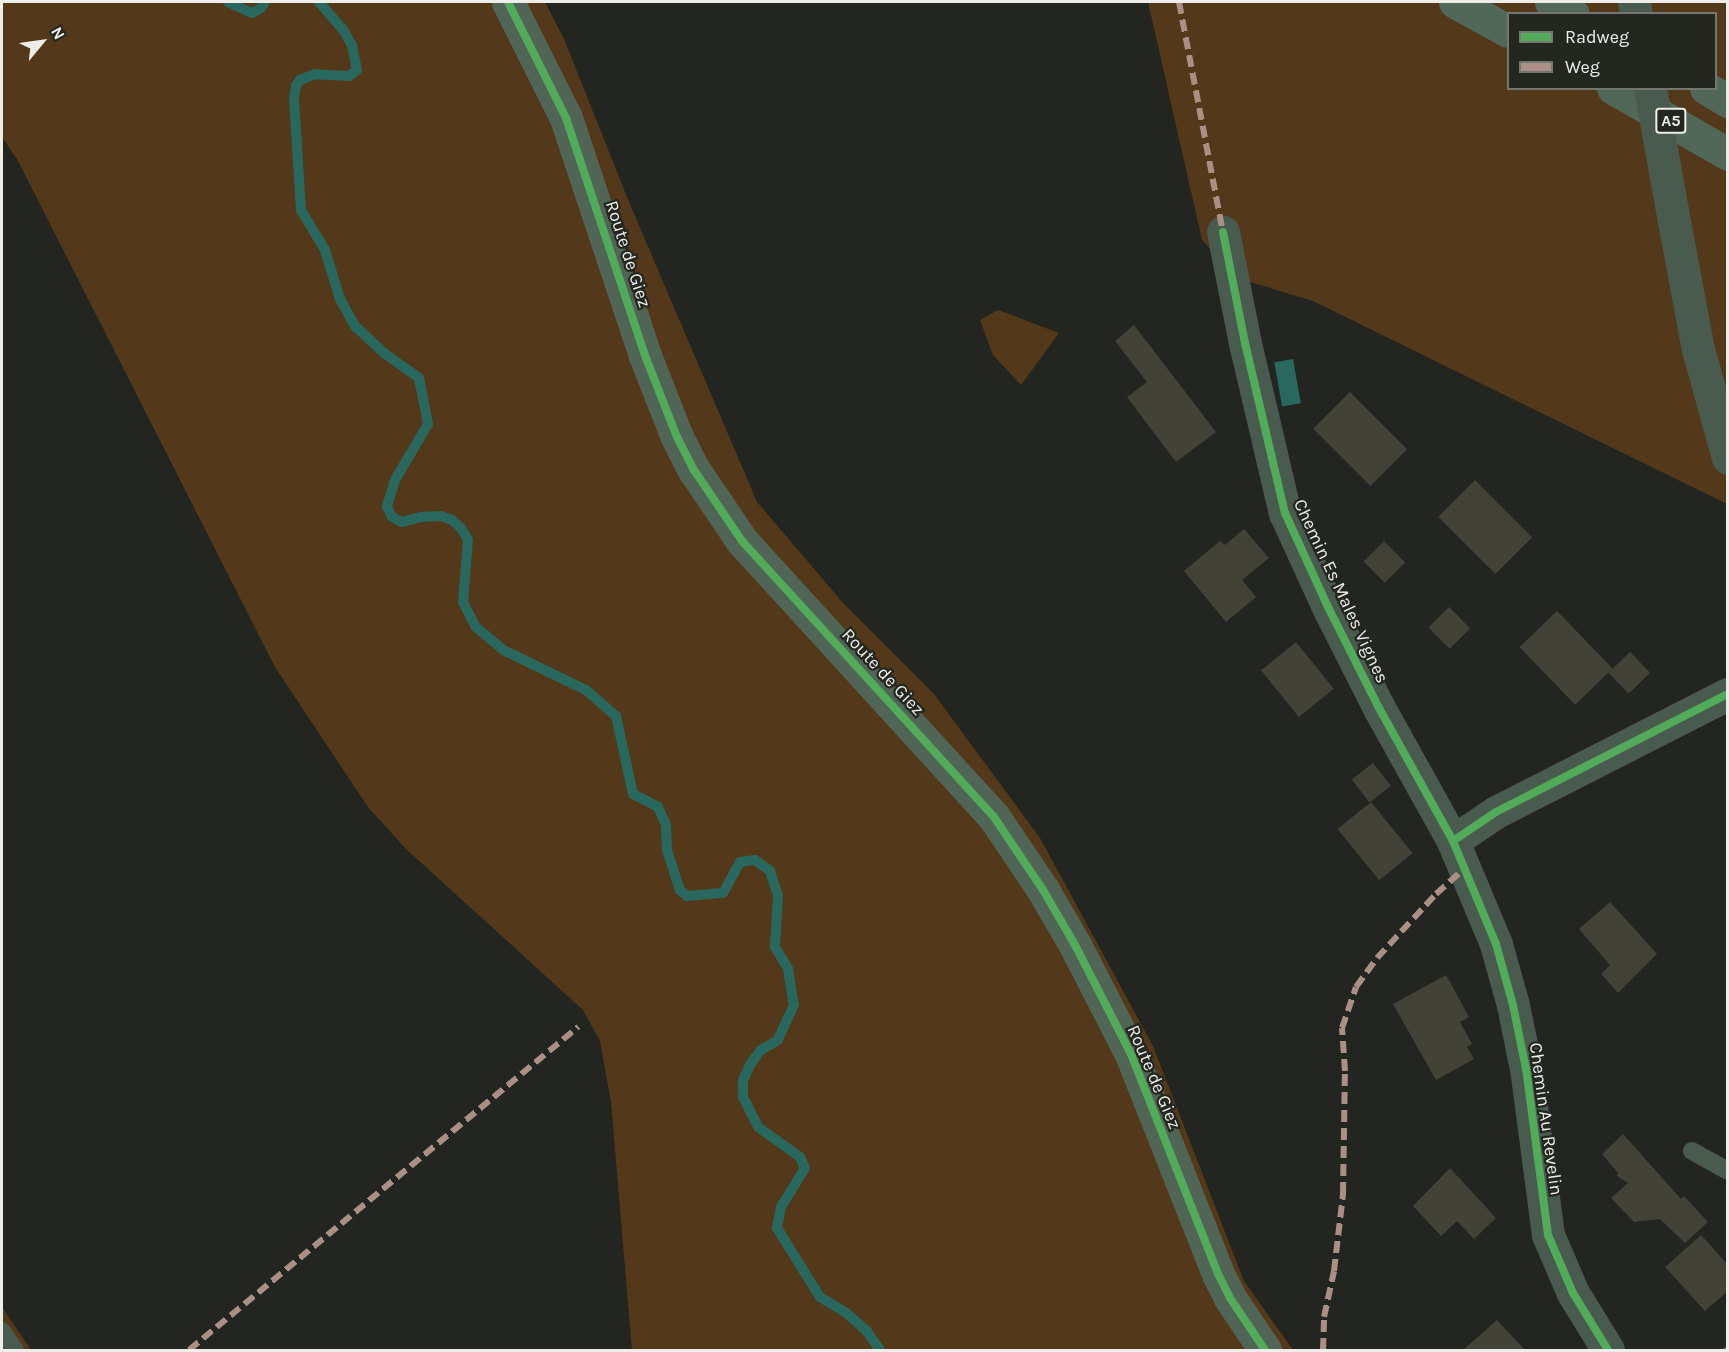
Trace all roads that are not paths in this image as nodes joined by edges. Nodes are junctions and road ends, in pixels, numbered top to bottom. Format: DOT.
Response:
graph roads {
  1 [pos="508,2"];
  2 [pos="1455,2"];
  3 [pos="1551,2"];
  4 [pos="1569,12"];
  5 [pos="1507,30"];
  6 [pos="1618,90"];
  7 [pos="1650,90"];
  8 [pos="1709,90"];
  9 [pos="1728,101"];
  10 [pos="1728,153"];
  11 [pos="1223,232"];
  12 [pos="1728,458"];
  13 [pos="1728,693"];
  14 [pos="1453,841"];
  15 [pos="1692,1151"];
  16 [pos="1728,1171"];
  17 [pos="2,1331"];
  18 [pos="15,1350"];
  19 [pos="1265,1350"];
  20 [pos="1608,1350"];
  1 -- 19 [label="street, Route de Giez"];
  2 -- 5 [label="highway"];
  3 -- 4 [label="highway"];
  6 -- 10 [label="highway, A5"];
  7 -- 12 [label="street, bridge"];
  8 -- 9 [label="highway, A5"];
  11 -- 14 [label="street, Chemin Es Males Vignes"];
  13 -- 14 [label="street"];
  14 -- 20 [label="street, Chemin Au Revelin"];
  15 -- 16 [label="lane"];
  17 -- 18 [label="lane"];
}
